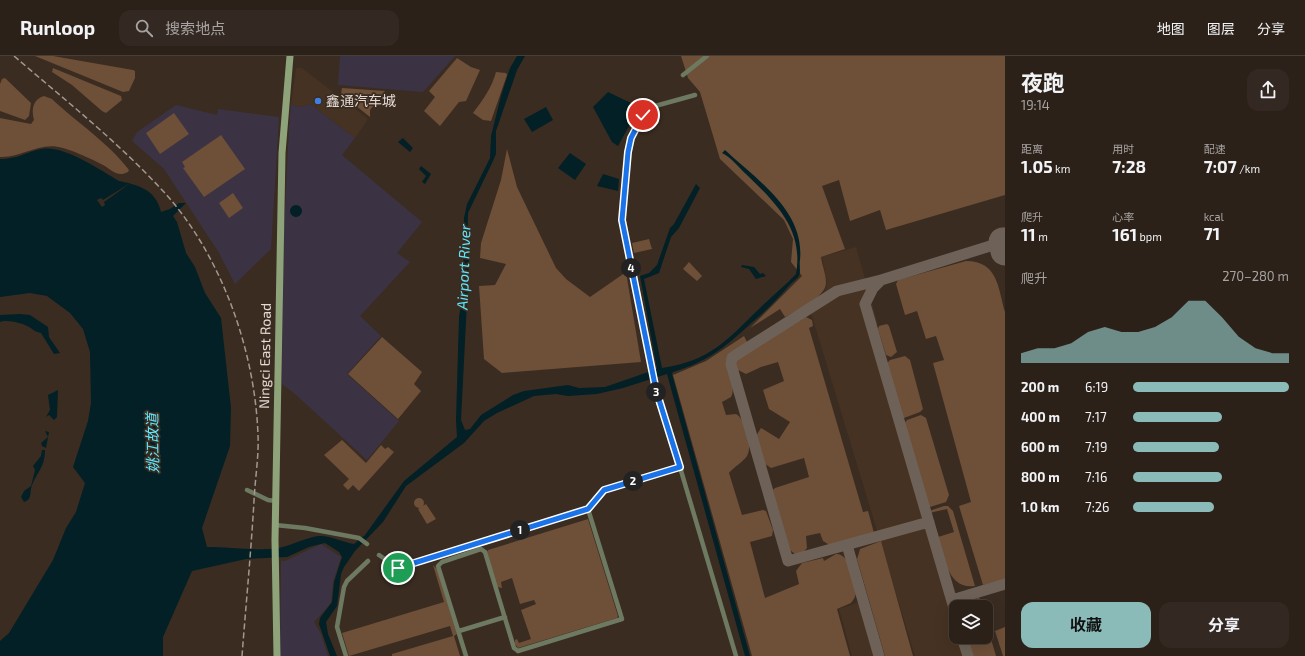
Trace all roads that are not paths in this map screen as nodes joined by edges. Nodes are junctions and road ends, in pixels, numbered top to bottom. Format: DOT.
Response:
graph roads {
  1 [pos="290,56"];
  2 [pos="707,56"];
  3 [pos="683,75"];
  4 [pos="695,95"];
  5 [pos="680,467"];
  6 [pos="247,490"];
  7 [pos="276,501"];
  8 [pos="588,509"];
  9 [pos="275,525"];
  10 [pos="367,544"];
  11 [pos="379,555"];
  12 [pos="368,562"];
  13 [pos="505,616"];
  14 [pos="458,631"];
  15 [pos="518,654"];
  16 [pos="277,656"];
  17 [pos="346,656"];
  18 [pos="466,656"];
  19 [pos="736,656"];
  1 -- 7 [label="main road, Ningci East Road"];
  2 -- 3 [label="street"];
  4 -- 5 [label="street"];
  5 -- 8 [label="street"];
  5 -- 19 [label="street"];
  6 -- 7 [label="street"];
  7 -- 9 [label="main road, Ningci East Road"];
  8 -- 11 [label="street"];
  8 -- 15 [label="street"];
  9 -- 10 [label="street"];
  9 -- 16 [label="main road, Ningci East Road"];
  12 -- 17 [label="street"];
  13 -- 14 [label="street"];
  13 -- 14 [label="street"];
  13 -- 15 [label="street"];
  14 -- 18 [label="street"];
}
